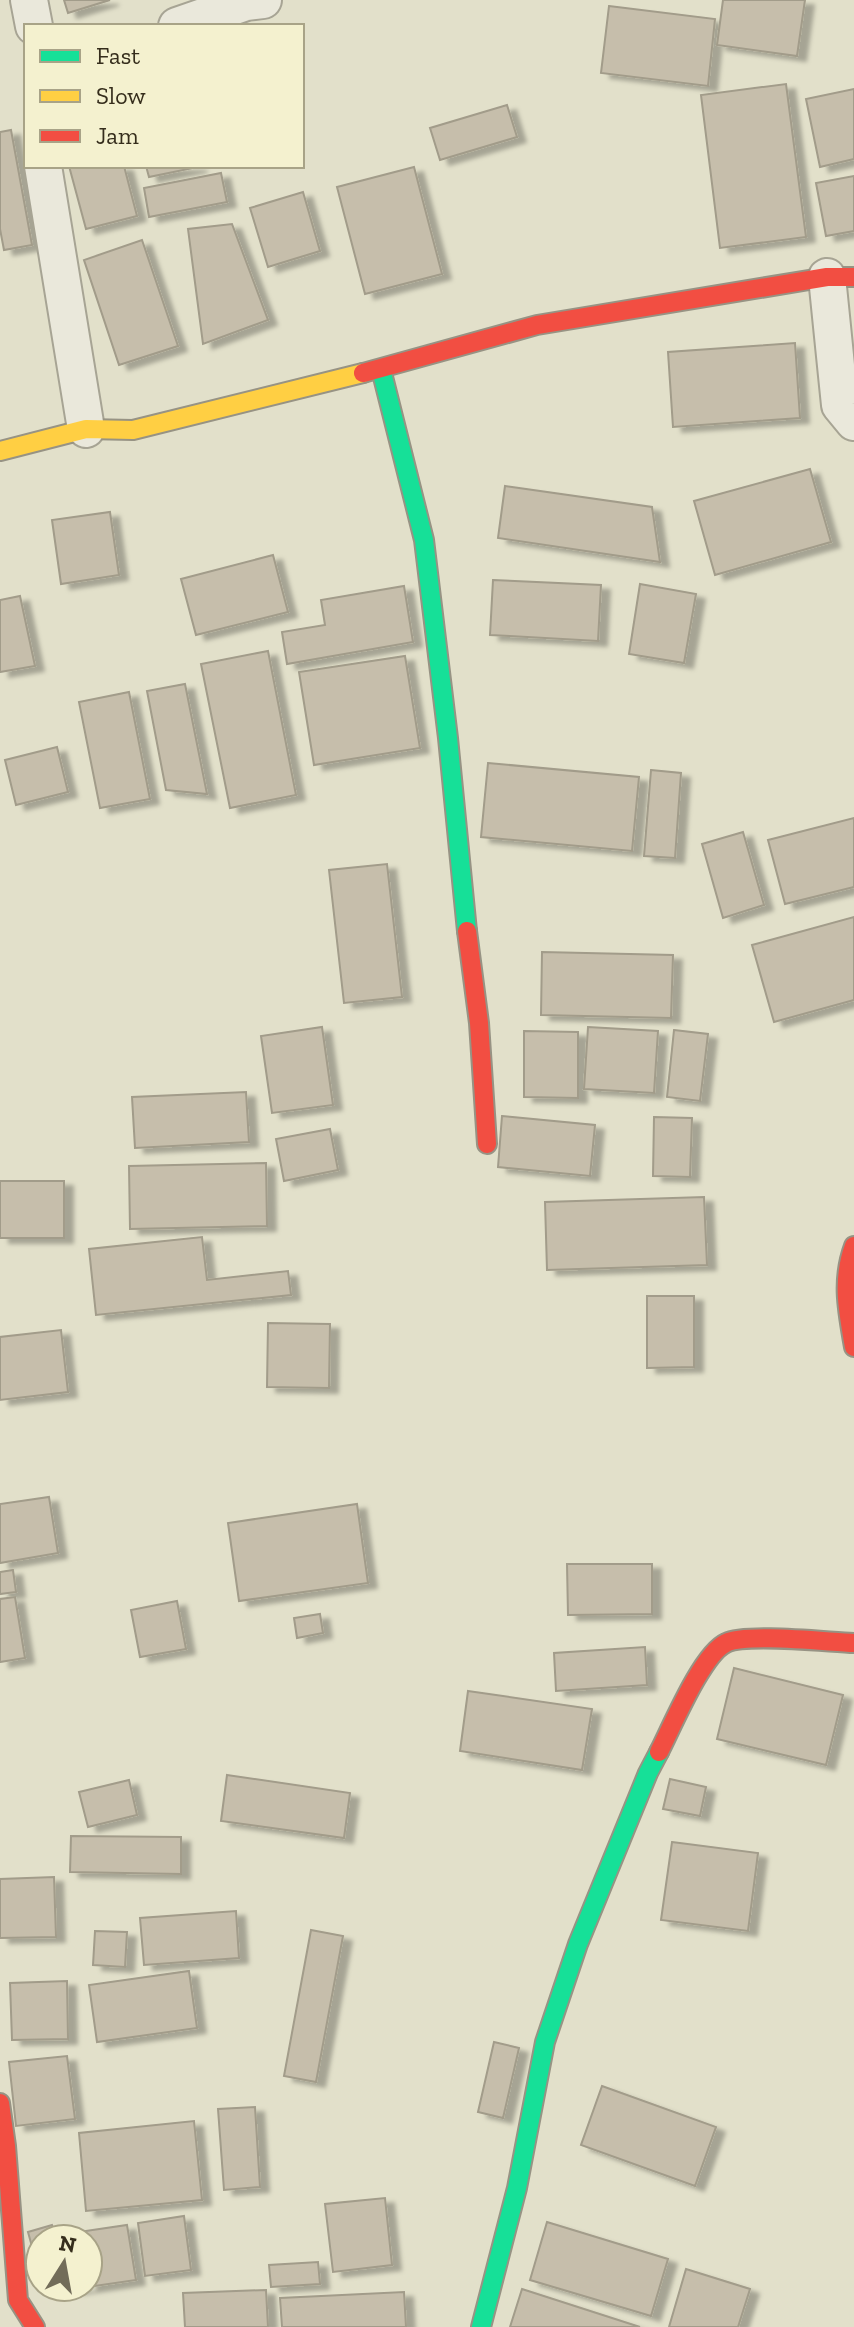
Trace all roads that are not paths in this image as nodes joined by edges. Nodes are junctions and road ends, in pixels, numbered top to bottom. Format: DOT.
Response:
graph roads {
  1 [pos="29,0"];
  2 [pos="263,0"];
  3 [pos="34,24"];
  4 [pos="183,24"];
  5 [pos="43,168"];
  6 [pos="840,277"];
  7 [pos="381,369"];
  8 [pos="854,422"];
  9 [pos="86,429"];
  10 [pos="0,451"];
  11 [pos="487,1144"];
  12 [pos="854,1246"];
  13 [pos="854,1347"];
  14 [pos="854,1643"];
  15 [pos="0,2103"];
  16 [pos="35,2327"];
  17 [pos="481,2327"];
  1 -- 3 [label="street"];
  2 -- 4 [label="street"];
  5 -- 9 [label="street"];
  6 -- 7 [label="street"];
  6 -- 8 [label="street"];
  7 -- 9 [label="street"];
  7 -- 11 [label="street"];
  9 -- 10 [label="street"];
  12 -- 13 [label="street"];
  14 -- 17 [label="street"];
  15 -- 16 [label="street"];
}
